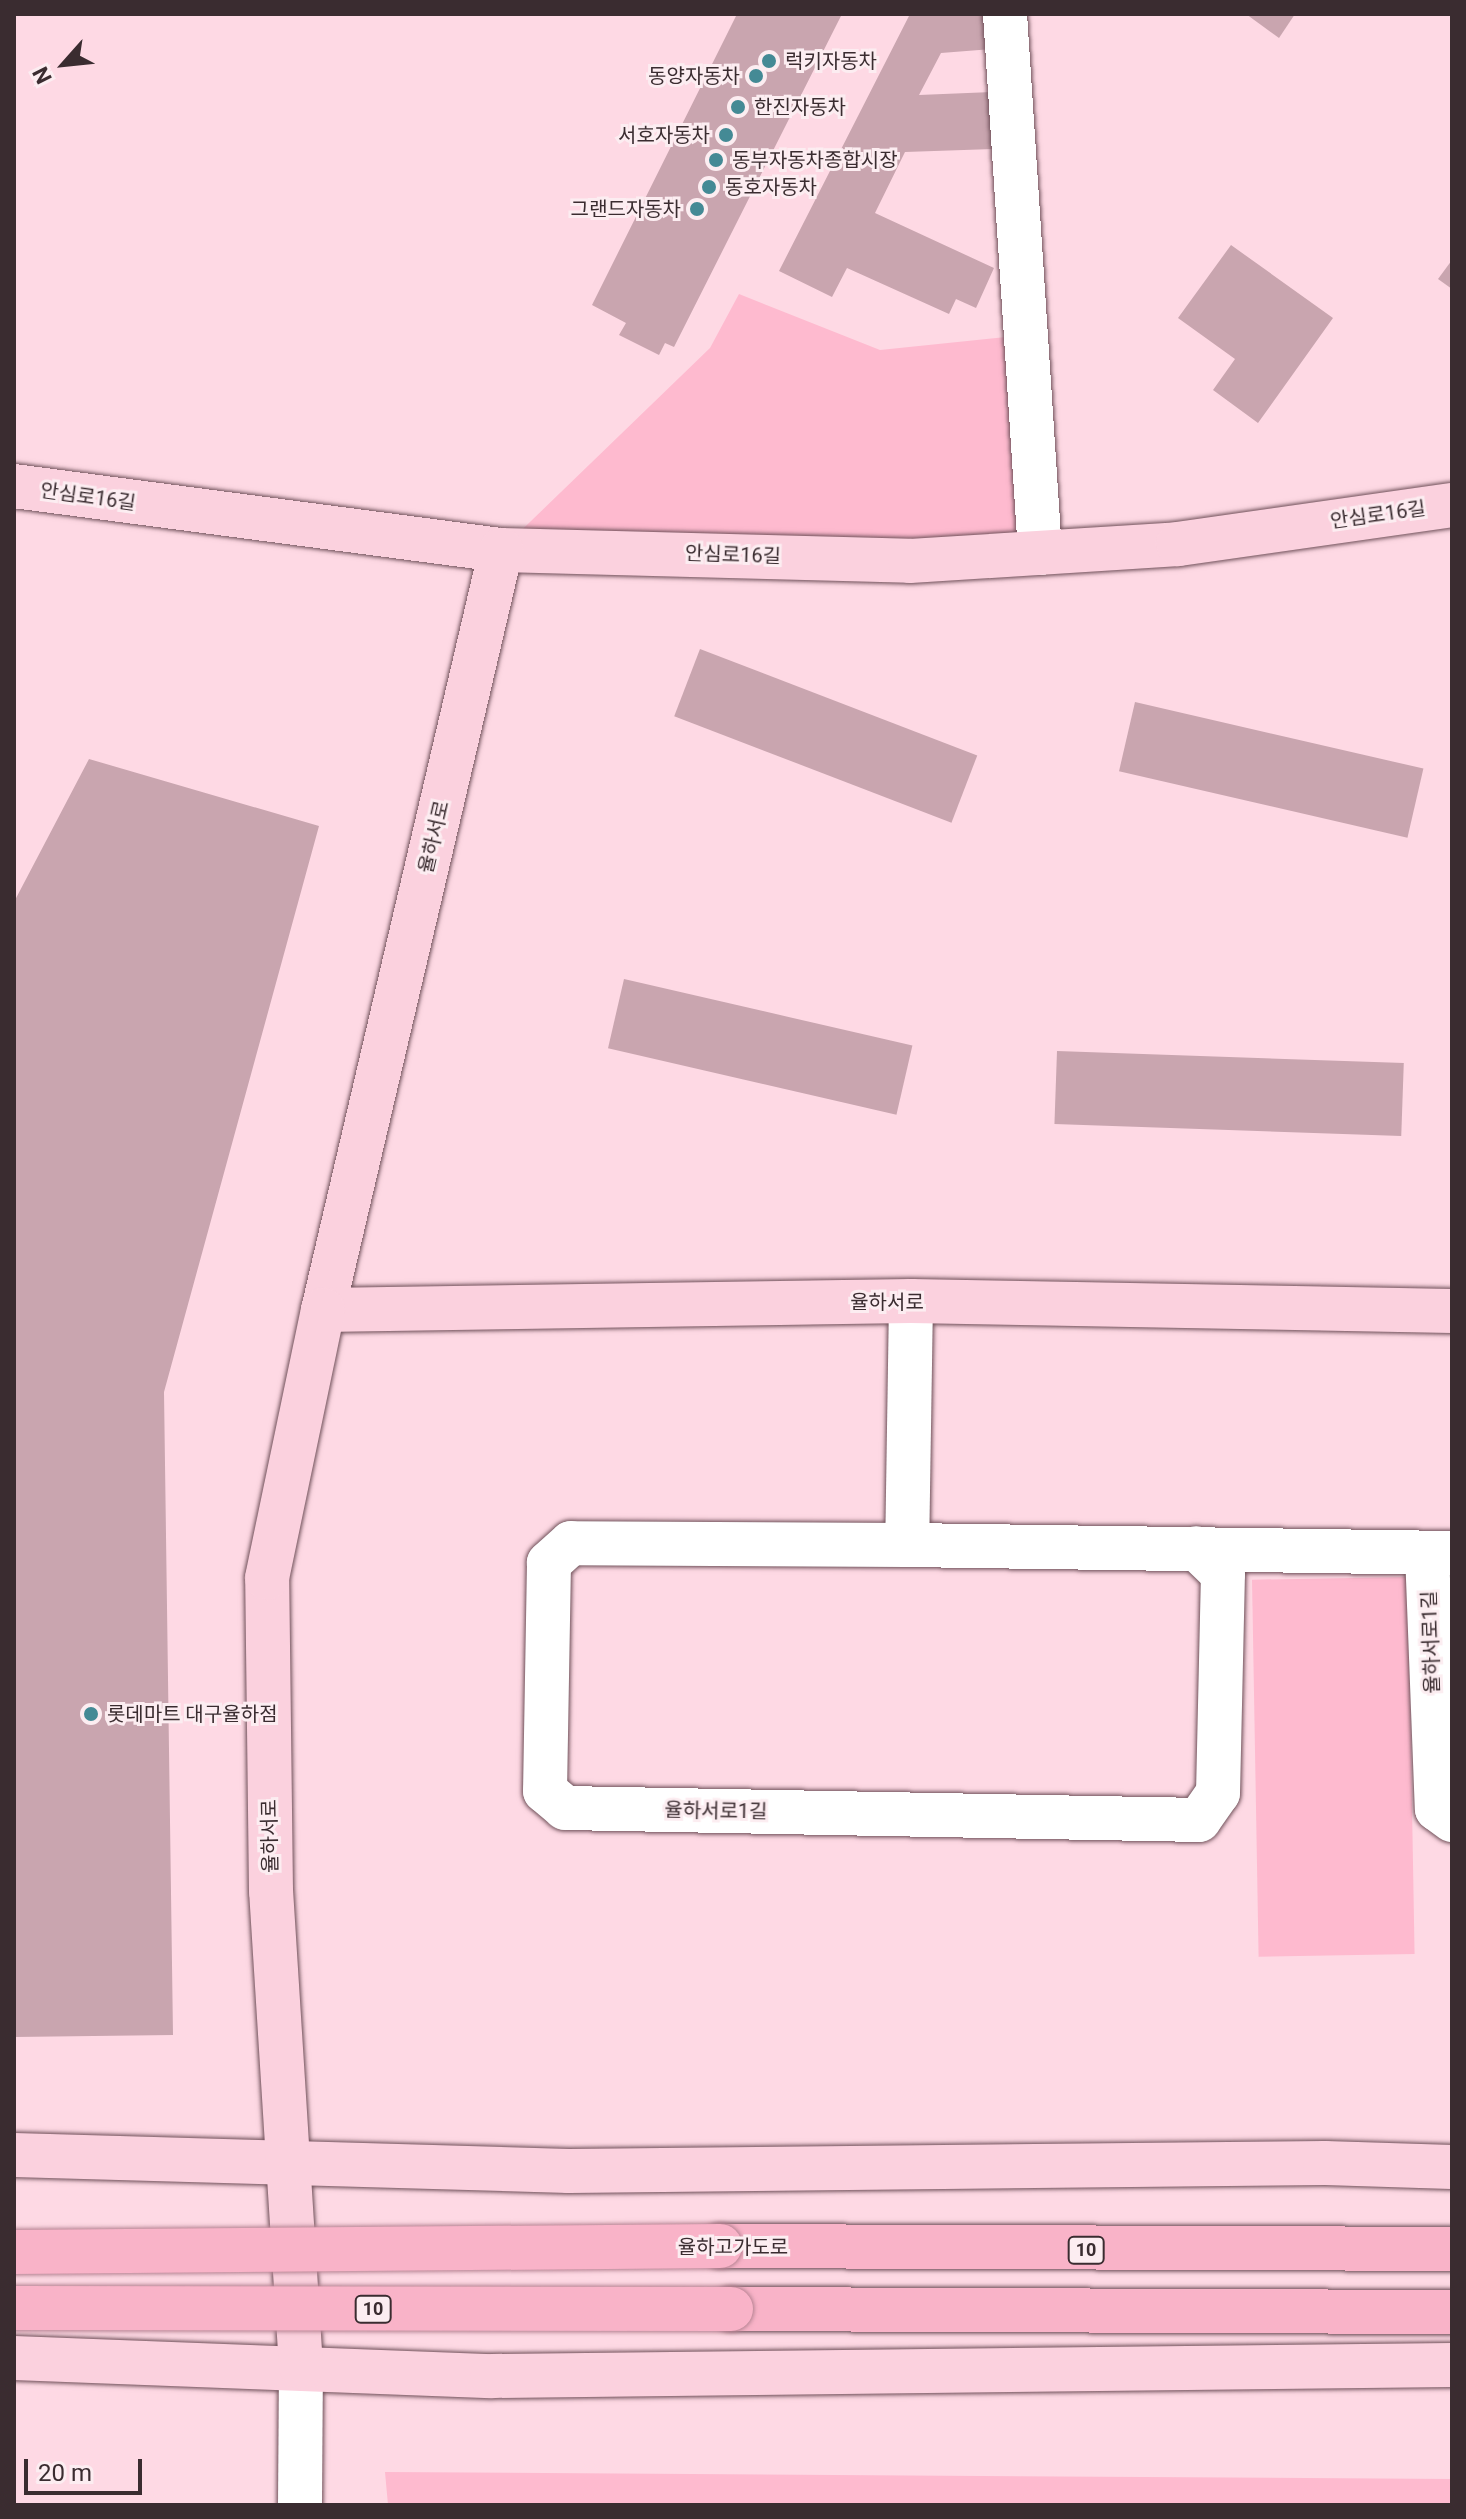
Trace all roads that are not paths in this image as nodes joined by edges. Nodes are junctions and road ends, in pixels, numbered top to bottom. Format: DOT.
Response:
graph roads {
  1 [pos="1005,14"];
  2 [pos="14,486"];
  3 [pos="1452,505"];
  4 [pos="501,550"];
  5 [pos="1040,553"];
  6 [pos="911,1301"];
  7 [pos="323,1310"];
  8 [pos="1452,1311"];
  9 [pos="907,1545"];
  10 [pos="1196,1548"];
  11 [pos="1440,1553"];
  12 [pos="1452,1820"];
  13 [pos="14,2155"];
  14 [pos="285,2166"];
  15 [pos="1452,2167"];
  16 [pos="1452,2249"];
  17 [pos="14,2252"];
  18 [pos="14,2308"];
  19 [pos="1452,2312"];
  20 [pos="14,2358"];
  21 [pos="1452,2365"];
  22 [pos="301,2367"];
  23 [pos="300,2505"];
  1 -- 5 [label="street"];
  2 -- 4 [label="main road, 안심로16길"];
  3 -- 5 [label="main road, 안심로16길"];
  4 -- 5 [label="main road, 안심로16길"];
  4 -- 7 [label="main road, 율하서로"];
  6 -- 7 [label="main road, 율하서로"];
  6 -- 8 [label="main road, 율하서로"];
  6 -- 9 [label="street"];
  7 -- 14 [label="main road, 율하서로"];
  9 -- 10 [label="street, 율하서로1길"];
  9 -- 10 [label="street, 율하서로1길"];
  10 -- 11 [label="street, 율하서로1길"];
  11 -- 12 [label="street, 율하서로1길"];
  13 -- 14 [label="main road"];
  14 -- 15 [label="main road"];
  14 -- 22 [label="main road, 율하서로"];
  16 -- 17 [label="highway, 율하고가도로 / 10, bridge"];
  18 -- 19 [label="highway, 10, bridge"];
  20 -- 22 [label="main road"];
  21 -- 22 [label="main road"];
  22 -- 23 [label="street"];
}
